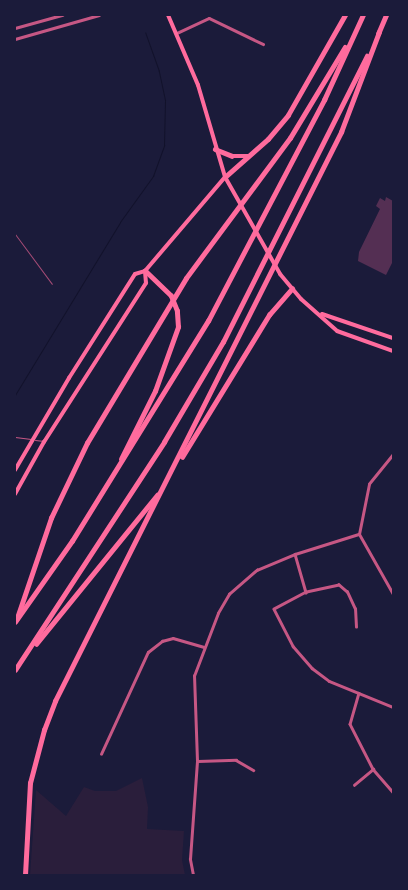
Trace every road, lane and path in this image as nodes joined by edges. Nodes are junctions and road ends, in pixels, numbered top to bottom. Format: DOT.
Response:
graph roads {
  1 [pos="62,15"];
  2 [pos="99,15"];
  3 [pos="168,15"];
  4 [pos="345,15"];
  5 [pos="363,15"];
  6 [pos="386,15"];
  7 [pos="208,16"];
  8 [pos="15,28"];
  9 [pos="356,29"];
  10 [pos="378,32"];
  11 [pos="178,33"];
  12 [pos="15,39"];
  13 [pos="263,44"];
  14 [pos="215,149"];
  15 [pos="250,156"];
  16 [pos="225,177"];
  17 [pos="145,271"];
  18 [pos="292,290"];
  19 [pos="320,314"];
  20 [pos="393,338"];
  21 [pos="393,351"];
  22 [pos="15,437"];
  23 [pos="32,439"];
  24 [pos="44,442"];
  25 [pos="393,454"];
  26 [pos="15,470"];
  27 [pos="113,476"];
  28 [pos="15,494"];
  29 [pos="359,534"];
  30 [pos="295,554"];
  31 [pos="306,592"];
  32 [pos="393,594"];
  33 [pos="15,623"];
  34 [pos="356,627"];
  35 [pos="204,647"];
  36 [pos="28,652"];
  37 [pos="16,669"];
  38 [pos="359,693"];
  39 [pos="393,707"];
  40 [pos="101,754"];
  41 [pos="197,762"];
  42 [pos="373,769"];
  43 [pos="253,770"];
  44 [pos="354,784"];
  45 [pos="393,792"];
  46 [pos="24,875"];
  47 [pos="193,875"];
  1 -- 8 [label="street"];
  2 -- 12 [label="street"];
  3 -- 11 [label="main road"];
  4 -- 15 [label="highway"];
  5 -- 9 [label="highway"];
  6 -- 10 [label="highway"];
  7 -- 11 [label="street"];
  7 -- 13 [label="street"];
  9 -- 27 [label="highway"];
  9 -- 33 [label="highway"];
  10 -- 36 [label="highway"];
  10 -- 46 [label="highway"];
  11 -- 14 [label="main road"];
  14 -- 15 [label="highway"];
  14 -- 16 [label="main road"];
  15 -- 16 [label="highway"];
  16 -- 17 [label="main road"];
  16 -- 18 [label="main road"];
  17 -- 23 [label="main road"];
  17 -- 24 [label="main road"];
  17 -- 27 [label="highway"];
  18 -- 19 [label="main road"];
  18 -- 36 [label="highway"];
  19 -- 20 [label="main road"];
  19 -- 21 [label="main road"];
  22 -- 23 [label="lane"];
  23 -- 24 [label="lane"];
  23 -- 26 [label="main road"];
  24 -- 28 [label="main road"];
  25 -- 29 [label="street"];
  27 -- 33 [label="highway"];
  29 -- 30 [label="street"];
  29 -- 32 [label="street"];
  30 -- 31 [label="street"];
  30 -- 35 [label="street"];
  31 -- 34 [label="street"];
  31 -- 38 [label="street"];
  35 -- 40 [label="street"];
  35 -- 41 [label="street"];
  36 -- 37 [label="highway"];
  38 -- 39 [label="street"];
  38 -- 42 [label="street"];
  41 -- 43 [label="street"];
  41 -- 47 [label="street"];
  42 -- 44 [label="street"];
  42 -- 45 [label="street"];
}
